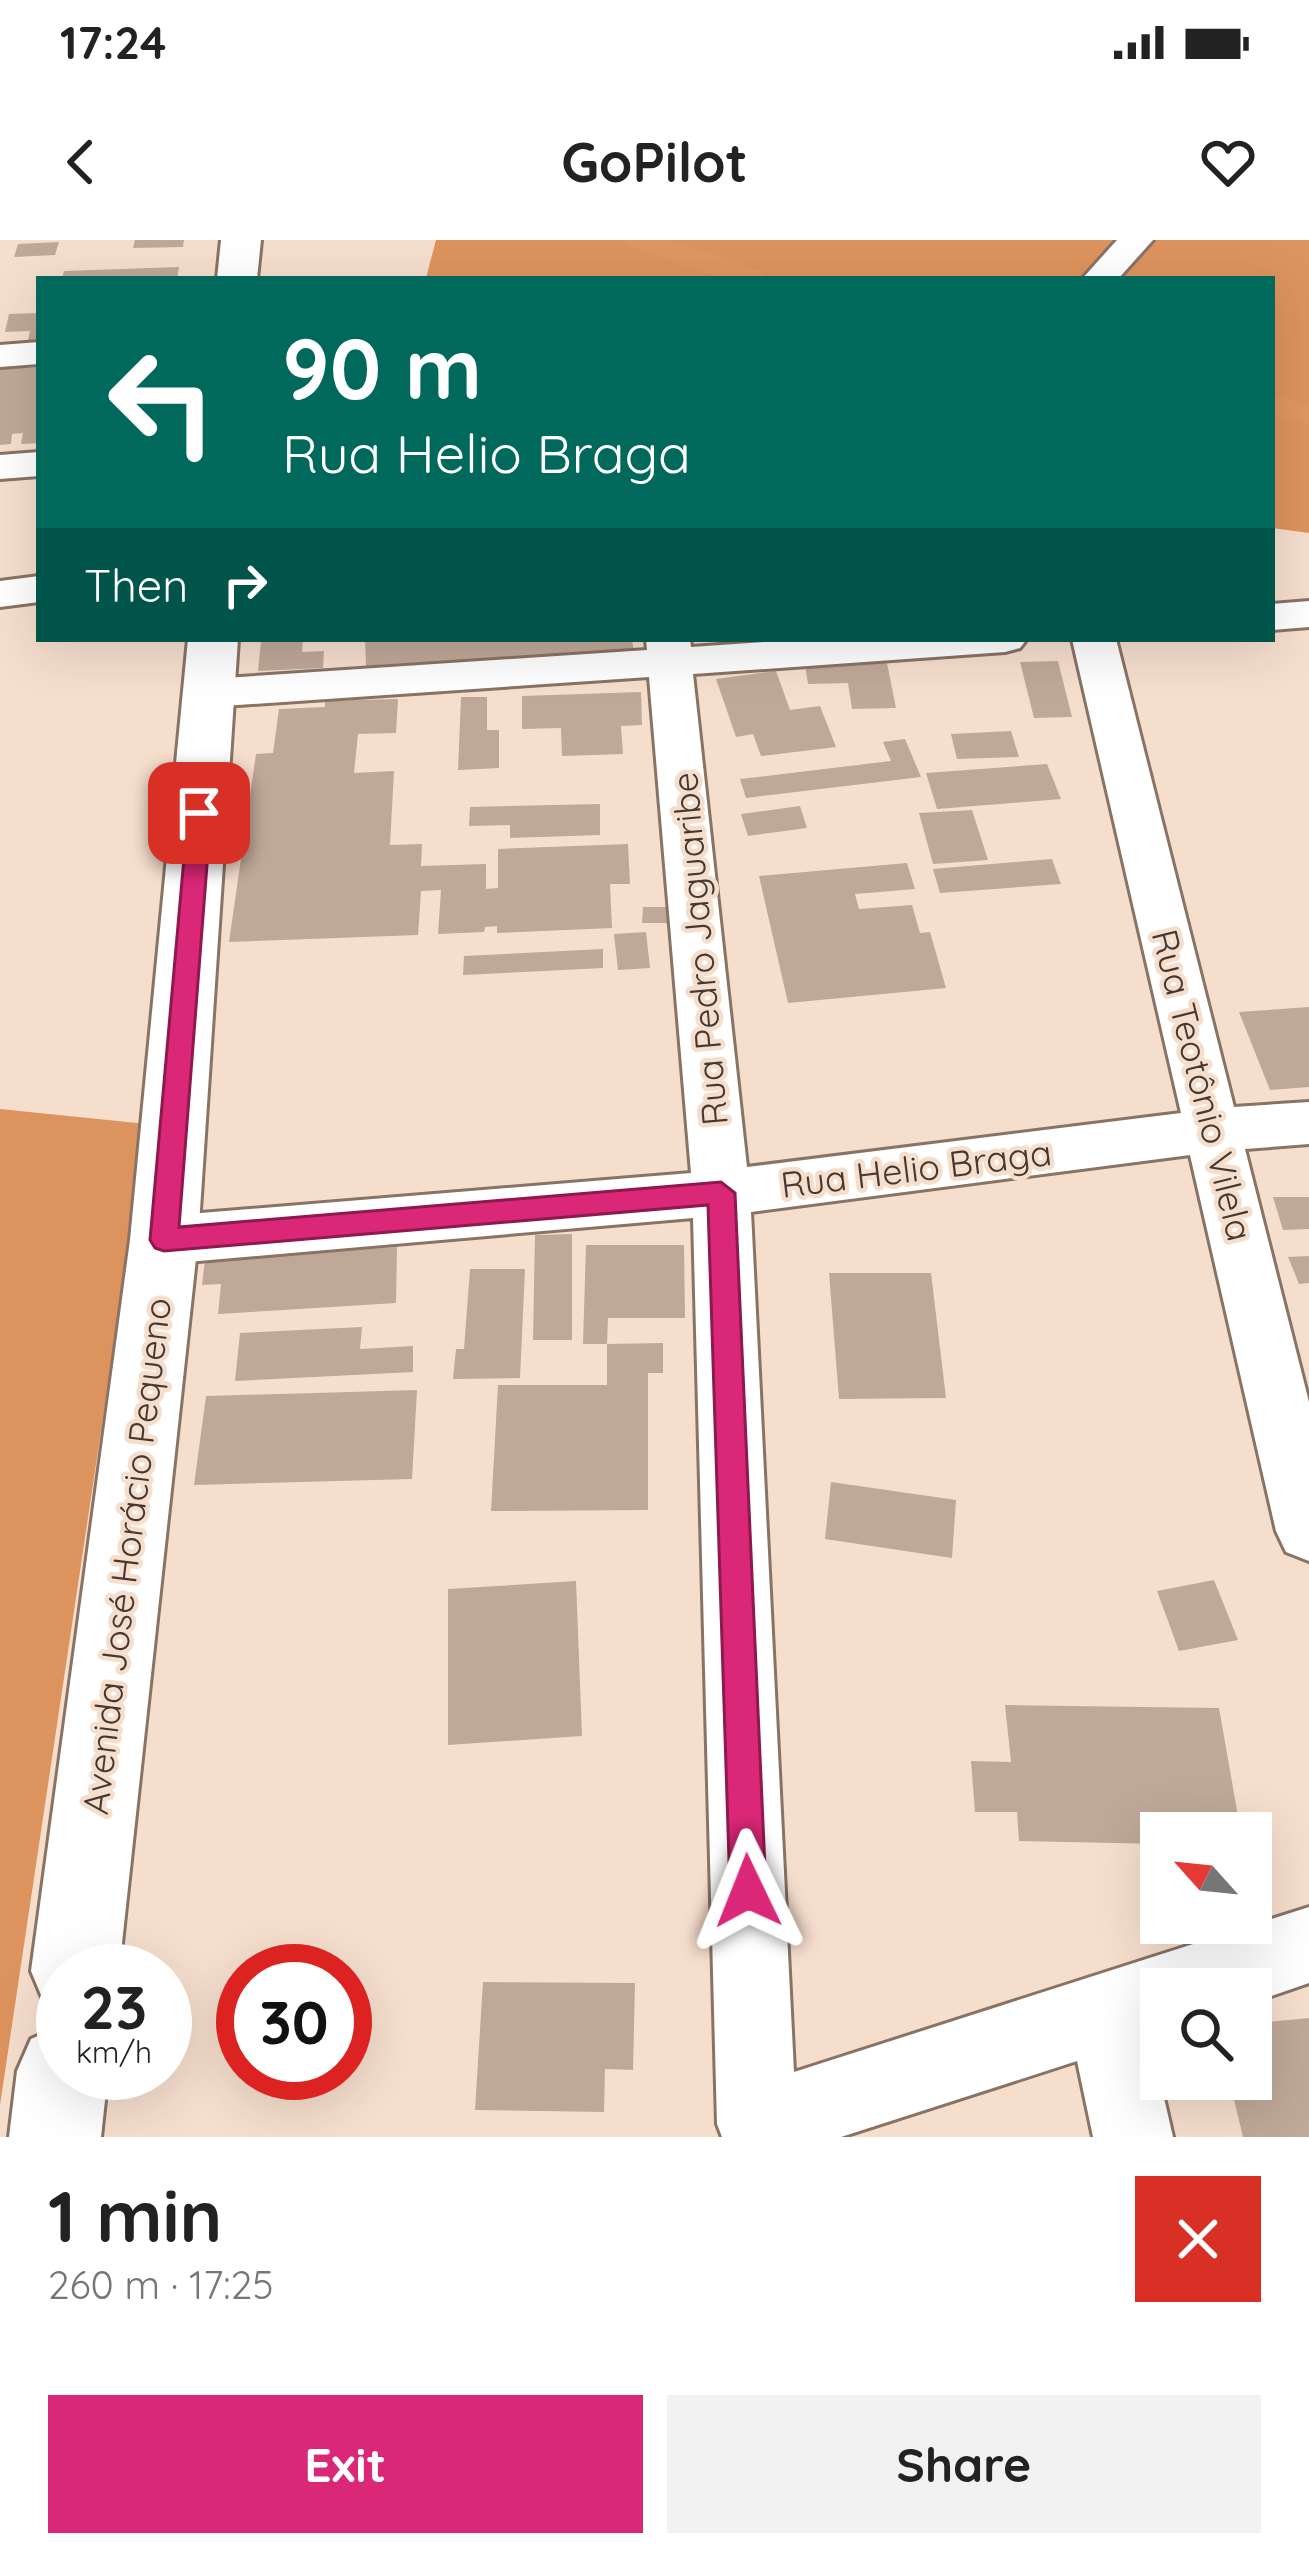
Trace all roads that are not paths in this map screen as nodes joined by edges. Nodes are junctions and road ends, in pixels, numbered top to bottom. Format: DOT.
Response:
graph roads {
  1 [pos="241,240"];
  2 [pos="1136,240"];
  3 [pos="237,276"];
  4 [pos="1103,276"];
  5 [pos="36,353"];
  6 [pos="0,356"];
  7 [pos="36,464"];
  8 [pos="0,466"];
  9 [pos="36,590"];
  10 [pos="0,594"];
  11 [pos="1309,614"];
  12 [pos="1275,617"];
  13 [pos="928,642"];
  14 [pos="1095,642"];
  15 [pos="671,652"];
  16 [pos="211,666"];
  17 [pos="1309,1123"];
  18 [pos="1215,1130"];
  19 [pos="721,1193"];
  20 [pos="164,1240"];
  21 [pos="1309,1531"];
  22 [pos="78,1944"];
  23 [pos="1309,1945"];
  24 [pos="1241,1968"];
  25 [pos="1134,2004"];
  26 [pos="59,2100"];
  27 [pos="55,2137"];
  28 [pos="1133,2137"];
  1 -- 3 [label="street"];
  2 -- 4 [label="street"];
  5 -- 6 [label="street"];
  7 -- 8 [label="street"];
  9 -- 10 [label="street"];
  11 -- 12 [label="street"];
  13 -- 15 [label="street"];
  14 -- 18 [label="street, Rua Teotônio Vilela"];
  15 -- 16 [label="street"];
  15 -- 19 [label="street, Rua Pedro Jaguaribe"];
  16 -- 20 [label="street, Avenida José Horácio Pequeno"];
  17 -- 18 [label="street, Rua Helio Braga"];
  18 -- 19 [label="street, Rua Helio Braga"];
  18 -- 21 [label="street, Rua Teotônio Vilela"];
  19 -- 20 [label="street, Rua Helio Braga"];
  19 -- 25 [label="street, Rua Pedro Jaguaribe"];
  20 -- 22 [label="street, Avenida José Horácio Pequeno"];
  23 -- 24 [label="street"];
  25 -- 28 [label="street"];
  26 -- 27 [label="street"];
}
